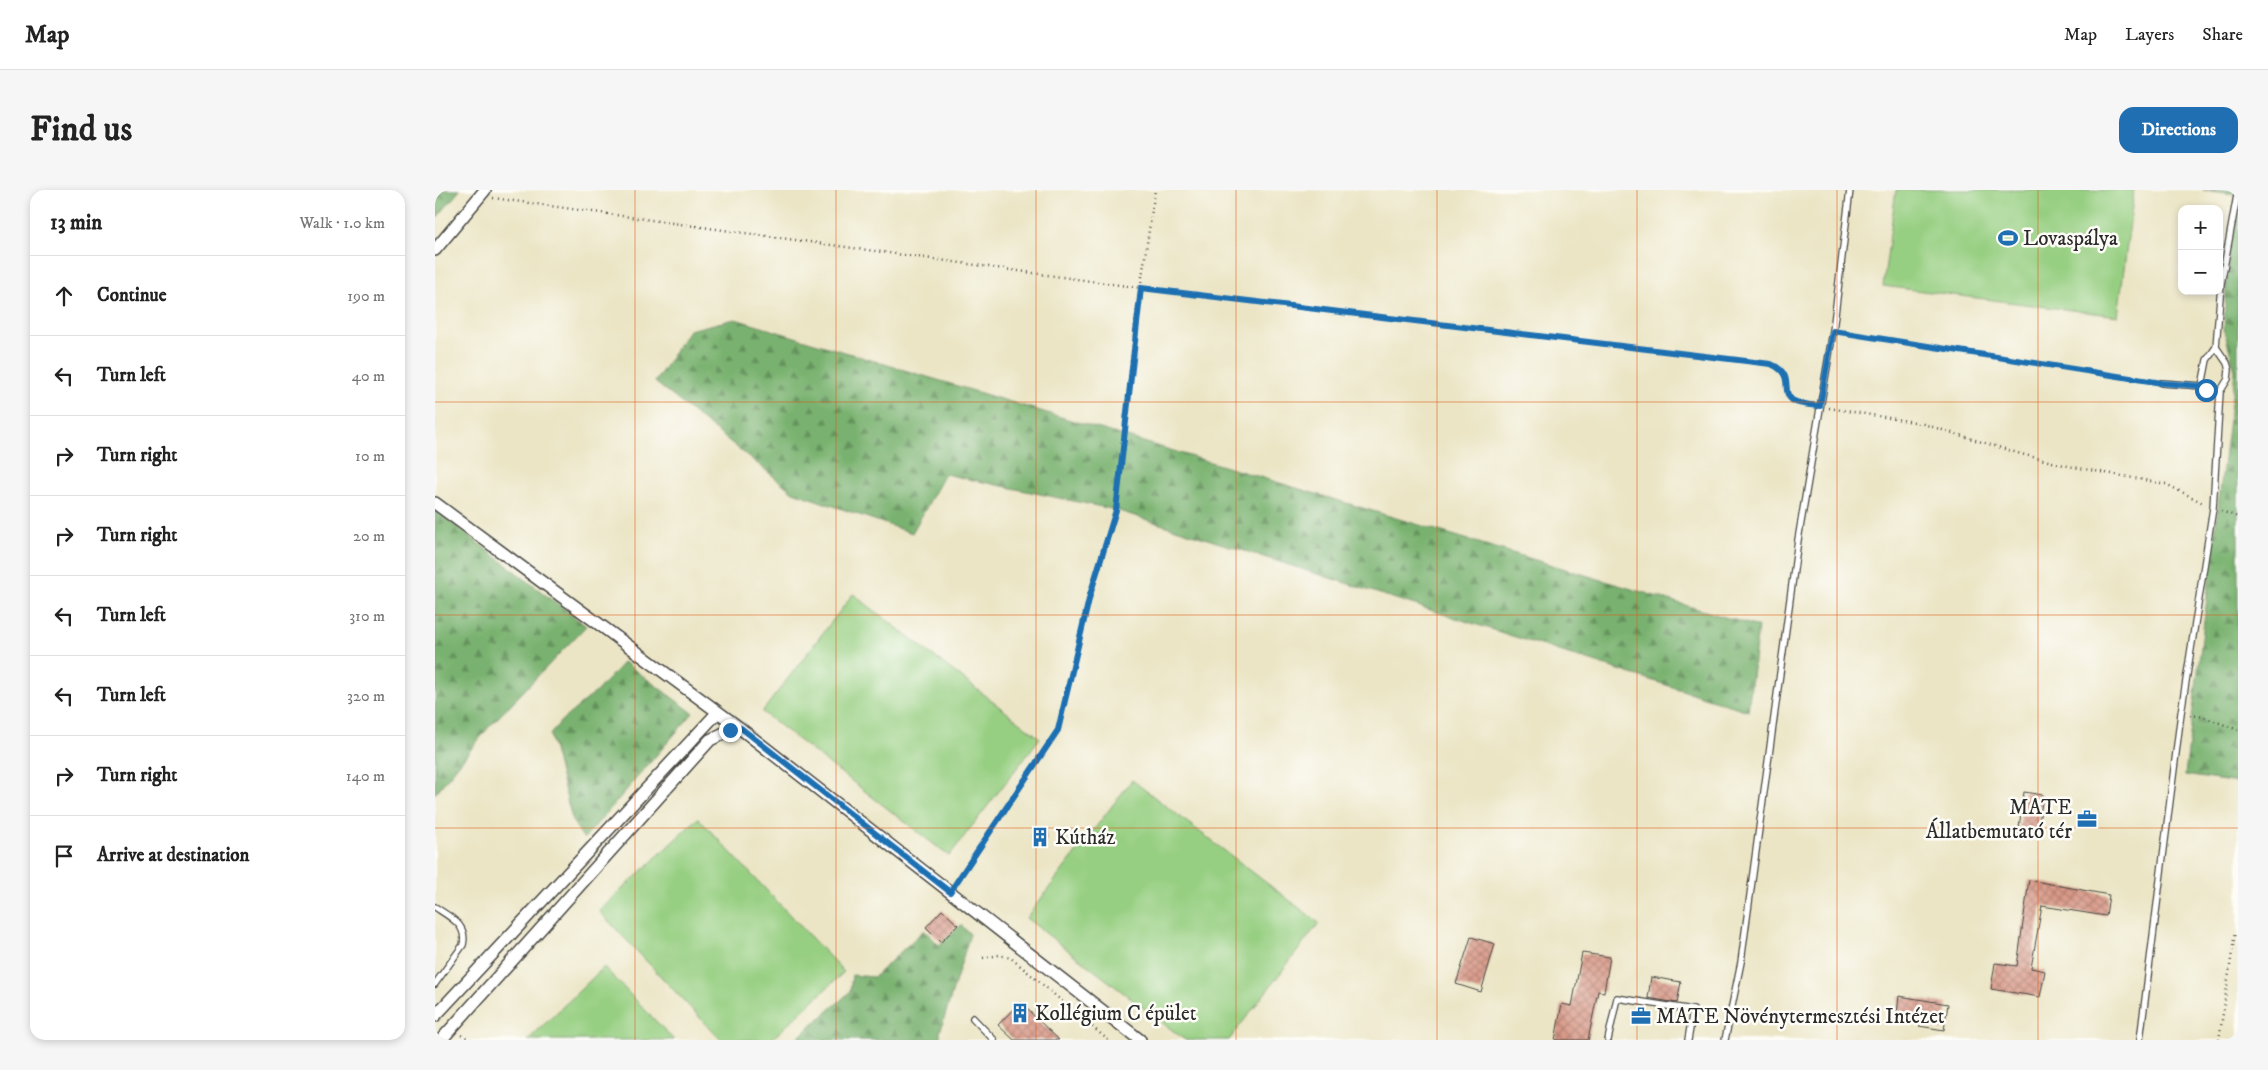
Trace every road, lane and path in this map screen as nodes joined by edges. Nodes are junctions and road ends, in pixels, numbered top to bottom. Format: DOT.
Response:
graph roads {
  1 [pos="1155,190"];
  2 [pos="1850,190"];
  3 [pos="2238,190"];
  4 [pos="482,193"];
  5 [pos="435,250"];
  6 [pos="1141,288"];
  7 [pos="1833,331"];
  8 [pos="2216,347"];
  9 [pos="2162,383"];
  10 [pos="2201,386"];
  11 [pos="2220,392"];
  12 [pos="1820,406"];
  13 [pos="435,503"];
  14 [pos="2213,508"];
  15 [pos="2238,517"];
  16 [pos="718,712"];
  17 [pos="2181,713"];
  18 [pos="741,728"];
  19 [pos="2238,730"];
  20 [pos="581,859"];
  21 [pos="593,869"];
  22 [pos="950,892"];
  23 [pos="435,907"];
  24 [pos="2235,932"];
  25 [pos="983,958"];
  26 [pos="435,984"];
  27 [pos="435,1016"];
  28 [pos="973,1018"];
  29 [pos="441,1040"];
  30 [pos="994,1040"];
  31 [pos="1107,1040"];
  32 [pos="1140,1040"];
  33 [pos="1608,1040"];
  34 [pos="1688,1040"];
  35 [pos="1725,1040"];
  36 [pos="2140,1040"];
  37 [pos="2219,1040"];
  1 -- 6 [label="path"];
  2 -- 7 [label="lane"];
  3 -- 8 [label="lane"];
  4 -- 5 [label="street"];
  4 -- 6 [label="path"];
  6 -- 12 [label="path"];
  6 -- 22 [label="path"];
  7 -- 9 [label="path"];
  7 -- 12 [label="lane"];
  8 -- 10 [label="lane"];
  8 -- 11 [label="lane"];
  9 -- 10 [label="lane"];
  10 -- 11 [label="lane"];
  11 -- 14 [label="lane"];
  12 -- 14 [label="path"];
  12 -- 35 [label="lane"];
  13 -- 16 [label="street"];
  14 -- 15 [label="path"];
  14 -- 17 [label="lane"];
  16 -- 18 [label="street"];
  16 -- 20 [label="street"];
  17 -- 19 [label="path"];
  17 -- 36 [label="lane"];
  18 -- 21 [label="street"];
  18 -- 22 [label="street"];
  20 -- 21 [label="street"];
  20 -- 27 [label="street"];
  21 -- 29 [label="street"];
  22 -- 32 [label="street"];
  23 -- 26 [label="lane"];
  24 -- 37 [label="path"];
  25 -- 31 [label="path"];
  28 -- 30 [label="lane"];
  33 -- 34 [label="lane"];
}
